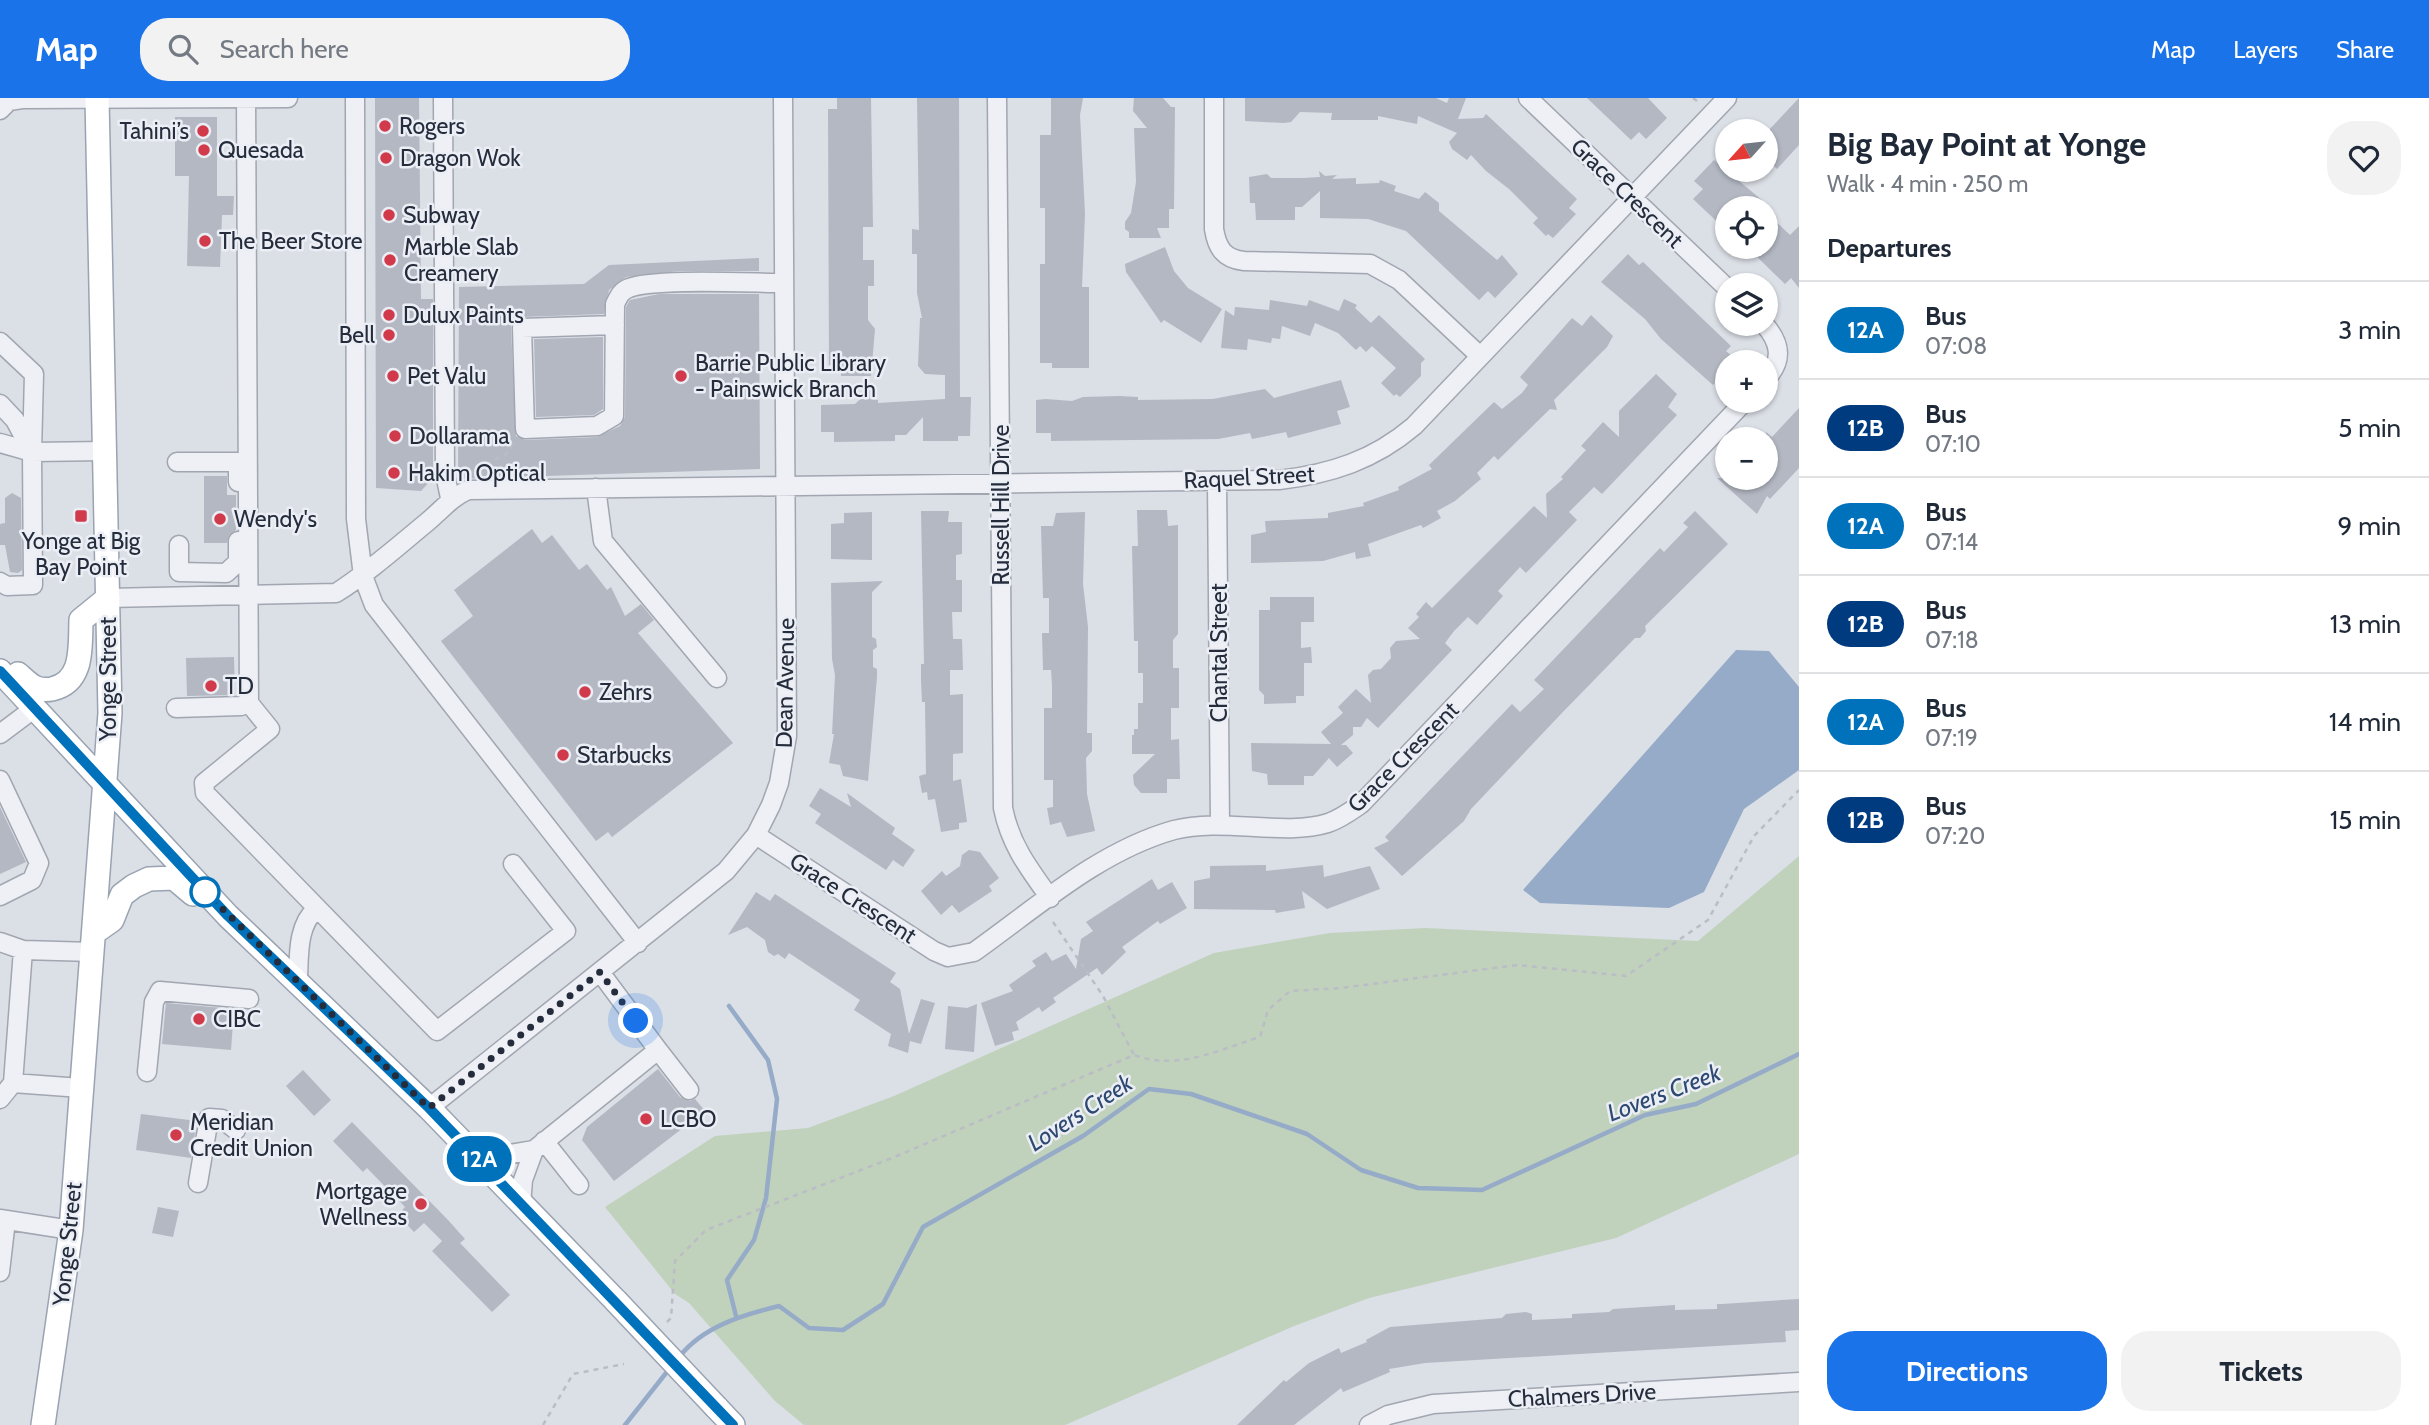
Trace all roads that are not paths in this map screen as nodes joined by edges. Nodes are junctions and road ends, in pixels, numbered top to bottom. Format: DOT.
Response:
graph roads {
  1 [pos="97,98"];
  2 [pos="288,98"];
  3 [pos="355,98"];
  4 [pos="443,98"];
  5 [pos="783,98"];
  6 [pos="997,98"];
  7 [pos="1214,98"];
  8 [pos="1528,98"];
  9 [pos="1727,98"];
  10 [pos="246,99"];
  11 [pos="0,110"];
  12 [pos="1631,197"];
  13 [pos="1715,277"];
  14 [pos="784,283"];
  15 [pos="615,325"];
  16 [pos="1774,336"];
  17 [pos="0,342"];
  18 [pos="1480,356"];
  19 [pos="1778,356"];
  20 [pos="0,404"];
  21 [pos="1734,413"];
  22 [pos="0,443"];
  23 [pos="105,451"];
  24 [pos="32,452"];
  25 [pos="177,462"];
  26 [pos="1217,481"];
  27 [pos="1001,484"];
  28 [pos="786,486"];
  29 [pos="596,488"];
  30 [pos="448,491"];
  31 [pos="178,545"];
  32 [pos="363,576"];
  33 [pos="0,582"];
  34 [pos="249,593"];
  35 [pos="108,598"];
  36 [pos="0,663"];
  37 [pos="0,671"];
  38 [pos="717,678"];
  39 [pos="248,703"];
  40 [pos="36,707"];
  41 [pos="176,708"];
  42 [pos="0,734"];
  43 [pos="0,780"];
  44 [pos="105,783"];
  45 [pos="1220,825"];
  46 [pos="756,835"];
  47 [pos="513,864"];
  48 [pos="0,897"];
  49 [pos="1050,898"];
  50 [pos="317,908"];
  51 [pos="228,916"];
  52 [pos="0,942"];
  53 [pos="94,942"];
  54 [pos="638,943"];
  55 [pos="23,950"];
  56 [pos="600,972"];
  57 [pos="298,980"];
  58 [pos="248,999"];
  59 [pos="658,1050"];
  60 [pos="147,1072"];
  61 [pos="5,1086"];
  62 [pos="81,1088"];
  63 [pos="689,1090"];
  64 [pos="429,1108"];
  65 [pos="236,1130"];
  66 [pos="539,1146"];
  67 [pos="479,1159"];
  68 [pos="198,1183"];
  69 [pos="579,1185"];
  70 [pos="521,1205"];
  71 [pos="3,1219"];
  72 [pos="71,1230"];
  73 [pos="0,1272"];
  74 [pos="1799,1382"];
  75 [pos="43,1425"];
  76 [pos="733,1425"];
  77 [pos="1369,1425"];
  1 -- 10 [label="street"];
  1 -- 11 [label="street"];
  1 -- 23 [label="main road, Yonge Street"];
  2 -- 10 [label="street"];
  3 -- 32 [label="street"];
  4 -- 30 [label="street"];
  5 -- 14 [label="street, Dean Avenue"];
  6 -- 27 [label="street, Russell Hill Drive"];
  7 -- 18 [label="street"];
  8 -- 12 [label="street, Grace Crescent"];
  9 -- 12 [label="street, Raquel Street"];
  10 -- 34 [label="street"];
  12 -- 13 [label="street, Grace Crescent"];
  12 -- 18 [label="street, Raquel Street"];
  14 -- 15 [label="street"];
  14 -- 28 [label="street, Dean Avenue"];
  15 -- 15 [label="street"];
  16 -- 19 [label="street"];
  17 -- 24 [label="street"];
  18 -- 26 [label="street, Raquel Street"];
  20 -- 24 [label="street"];
  21 -- 45 [label="street, Grace Crescent"];
  22 -- 24 [label="street"];
  23 -- 24 [label="street"];
  23 -- 35 [label="main road, Yonge Street"];
  24 -- 33 [label="street"];
  25 -- 31 [label="street"];
  26 -- 27 [label="street, Raquel Street"];
  26 -- 45 [label="street, Chantal Street"];
  27 -- 28 [label="street, Raquel Street"];
  27 -- 49 [label="street, Russell Hill Drive"];
  28 -- 29 [label="street, Raquel Street"];
  28 -- 46 [label="street, Dean Avenue"];
  29 -- 30 [label="street, Raquel Street"];
  29 -- 38 [label="street"];
  30 -- 32 [label="street"];
  32 -- 34 [label="street"];
  32 -- 54 [label="street"];
  34 -- 35 [label="street"];
  34 -- 39 [label="street"];
  35 -- 36 [label="main road"];
  35 -- 44 [label="main road, Yonge Street"];
  37 -- 40 [label="main road"];
  39 -- 41 [label="street"];
  39 -- 50 [label="street"];
  40 -- 42 [label="street"];
  40 -- 44 [label="main road"];
  43 -- 48 [label="street"];
  44 -- 51 [label="main road"];
  44 -- 53 [label="main road, Yonge Street"];
  45 -- 49 [label="street, Grace Crescent"];
  46 -- 49 [label="street, Grace Crescent"];
  46 -- 54 [label="street, Dean Avenue"];
  47 -- 50 [label="street"];
  50 -- 57 [label="street"];
  51 -- 53 [label="main road"];
  51 -- 57 [label="main road"];
  52 -- 55 [label="street"];
  53 -- 55 [label="street"];
  53 -- 62 [label="main road, Yonge Street"];
  54 -- 56 [label="street, Dean Avenue"];
  55 -- 61 [label="street"];
  56 -- 59 [label="street"];
  56 -- 64 [label="street, Dean Avenue"];
  57 -- 64 [label="main road"];
  58 -- 60 [label="street"];
  59 -- 63 [label="street"];
  59 -- 66 [label="street"];
  61 -- 62 [label="street"];
  62 -- 72 [label="main road, Yonge Street"];
  64 -- 67 [label="main road"];
  65 -- 68 [label="street"];
  66 -- 67 [label="street"];
  66 -- 69 [label="street"];
  66 -- 70 [label="street"];
  67 -- 70 [label="main road"];
  70 -- 76 [label="main road, bridge"];
  71 -- 72 [label="street"];
  71 -- 73 [label="street"];
  72 -- 75 [label="main road, Yonge Street"];
  74 -- 77 [label="street, Chalmers Drive"];
}
